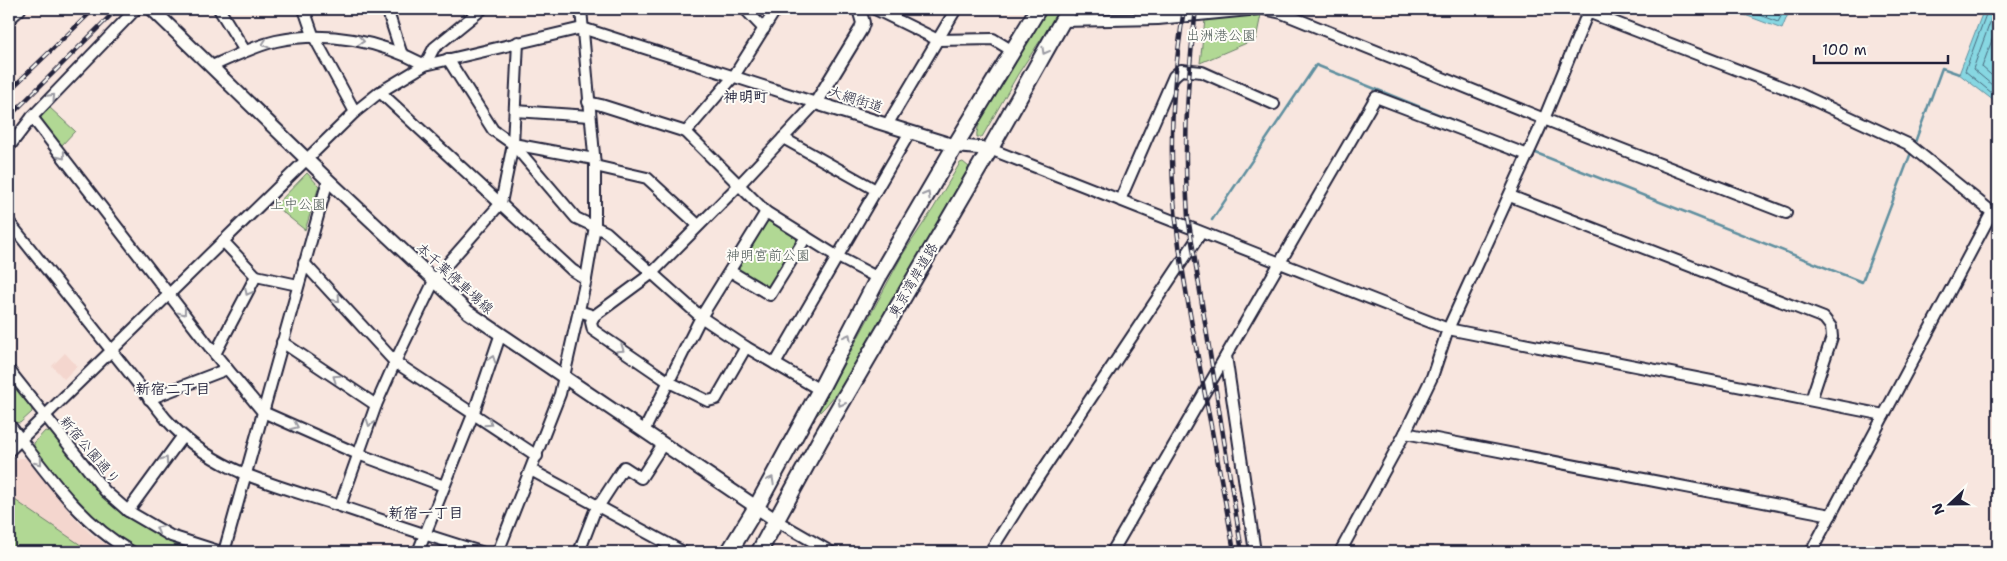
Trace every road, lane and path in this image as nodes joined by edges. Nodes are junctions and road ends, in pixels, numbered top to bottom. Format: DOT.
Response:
graph roads {
  1 [pos="18,9"];
  2 [pos="136,9"];
  3 [pos="152,9"];
  4 [pos="219,9"];
  5 [pos="304,9"];
  6 [pos="387,9"];
  7 [pos="482,9"];
  8 [pos="581,9"];
  9 [pos="745,9"];
  10 [pos="776,9"];
  11 [pos="874,9"];
  12 [pos="956,9"];
  13 [pos="1038,9"];
  14 [pos="1259,9"];
  15 [pos="1264,9"];
  16 [pos="1584,10"];
  17 [pos="860,11"];
  18 [pos="1065,15"];
  19 [pos="9,18"];
  20 [pos="582,28"];
  21 [pos="764,29"];
  22 [pos="313,35"];
  23 [pos="938,40"];
  24 [pos="518,42"];
  25 [pos="1012,50"];
  26 [pos="245,51"];
  27 [pos="401,52"];
  28 [pos="448,59"];
  29 [pos="425,65"];
  30 [pos="212,66"];
  31 [pos="734,76"];
  32 [pos="380,92"];
  33 [pos="588,102"];
  34 [pos="816,102"];
  35 [pos="1274,104"];
  36 [pos="355,112"];
  37 [pos="515,112"];
  38 [pos="590,116"];
  39 [pos="32,118"];
  40 [pos="1544,119"];
  41 [pos="887,125"];
  42 [pos="686,132"];
  43 [pos="910,132"];
  44 [pos="783,138"];
  45 [pos="513,144"];
  46 [pos="955,146"];
  47 [pos="9,147"];
  48 [pos="990,149"];
  49 [pos="1530,152"];
  50 [pos="308,160"];
  51 [pos="595,162"];
  52 [pos="328,180"];
  53 [pos="739,185"];
  54 [pos="876,190"];
  55 [pos="1510,196"];
  56 [pos="1120,200"];
  57 [pos="501,203"];
  58 [pos="766,212"];
  59 [pos="1786,213"];
  60 [pos="1995,215"];
  61 [pos="9,222"];
  62 [pos="698,225"];
  63 [pos="595,226"];
  64 [pos="1201,233"];
  65 [pos="806,237"];
  66 [pos="223,242"];
  67 [pos="838,257"];
  68 [pos="304,263"];
  69 [pos="1280,264"];
  70 [pos="730,271"];
  71 [pos="651,274"];
  72 [pos="256,276"];
  73 [pos="878,278"];
  74 [pos="586,279"];
  75 [pos="434,282"];
  76 [pos="298,285"];
  77 [pos="170,294"];
  78 [pos="579,311"];
  79 [pos="594,316"];
  80 [pos="701,317"];
  81 [pos="1448,329"];
  82 [pos="500,336"];
  83 [pos="282,342"];
  84 [pos="746,347"];
  85 [pos="111,352"];
  86 [pos="215,354"];
  87 [pos="1226,356"];
  88 [pos="395,362"];
  89 [pos="775,364"];
  90 [pos="227,369"];
  91 [pos="9,370"];
  92 [pos="565,378"];
  93 [pos="669,382"];
  94 [pos="820,390"];
  95 [pos="149,398"];
  96 [pos="1811,400"];
  97 [pos="376,405"];
  98 [pos="263,412"];
  99 [pos="474,412"];
  100 [pos="1884,415"];
  101 [pos="45,416"];
  102 [pos="9,424"];
  103 [pos="644,431"];
  104 [pos="1405,433"];
  105 [pos="182,437"];
  106 [pos="20,439"];
  107 [pos="663,444"];
  108 [pos="9,451"];
  109 [pos="358,454"];
  110 [pos="537,456"];
  111 [pos="531,470"];
  112 [pos="245,476"];
  113 [pos="444,486"];
  114 [pos="340,506"];
  115 [pos="756,506"];
  116 [pos="599,507"];
  117 [pos="128,512"];
  118 [pos="1831,515"];
  119 [pos="777,521"];
  120 [pos="424,535"];
  121 [pos="132,552"];
  122 [pos="222,552"];
  123 [pos="418,552"];
  124 [pos="481,552"];
  125 [pos="498,552"];
  126 [pos="579,552"];
  127 [pos="683,552"];
  128 [pos="729,552"];
  129 [pos="760,552"];
  130 [pos="831,552"];
  131 [pos="990,552"];
  132 [pos="1112,552"];
  133 [pos="1255,552"];
  134 [pos="1340,552"];
  135 [pos="1811,552"];
  1 -- 19 [label="main road"];
  39 -- 2 [label="street, one-way"];
  3 -- 30 [label="main road, 本千葉停車場線"];
  4 -- 26 [label="street"];
  5 -- 22 [label="street"];
  6 -- 27 [label="street"];
  7 -- 29 [label="street"];
  8 -- 20 [label="street"];
  9 -- 21 [label="street"];
  10 -- 21 [label="street"];
  11 -- 17 [label="street"];
  11 -- 23 [label="street"];
  12 -- 23 [label="street"];
  13 -- 25 [label="highway"];
  14 -- 18 [label="street"];
  15 -- 40 [label="street"];
  16 -- 40 [label="street"];
  16 -- 60 [label="street"];
  17 -- 34 [label="main road, 大網街道"];
  18 -- 48 [label="highway, 東京湾岸道路, one-way"];
  20 -- 24 [label="street"];
  20 -- 31 [label="street"];
  20 -- 33 [label="street"];
  21 -- 31 [label="street"];
  22 -- 26 [label="street, one-way"];
  22 -- 27 [label="street, one-way"];
  22 -- 36 [label="street"];
  23 -- 25 [label="street"];
  23 -- 41 [label="street"];
  24 -- 28 [label="street"];
  24 -- 37 [label="street"];
  25 -- 46 [label="highway"];
  26 -- 30 [label="street"];
  27 -- 29 [label="street"];
  28 -- 29 [label="street"];
  28 -- 45 [label="street"];
  29 -- 32 [label="street"];
  30 -- 50 [label="main road, 本千葉停車場線"];
  31 -- 34 [label="street"];
  31 -- 42 [label="street"];
  32 -- 36 [label="street"];
  32 -- 57 [label="street"];
  33 -- 38 [label="street"];
  33 -- 42 [label="street"];
  34 -- 41 [label="main road, 大網街道"];
  34 -- 44 [label="street"];
  35 -- 56 [label="street"];
  36 -- 50 [label="street"];
  37 -- 38 [label="street"];
  37 -- 45 [label="street"];
  38 -- 51 [label="street"];
  39 -- 47 [label="street"];
  39 -- 77 [label="street, one-way"];
  40 -- 49 [label="street"];
  40 -- 59 [label="street"];
  41 -- 43 [label="main road, 大網街道"];
  42 -- 53 [label="street"];
  43 -- 46 [label="main road, 大網街道"];
  43 -- 54 [label="street"];
  44 -- 53 [label="street"];
  44 -- 54 [label="street"];
  45 -- 51 [label="street"];
  45 -- 57 [label="street"];
  45 -- 63 [label="street"];
  46 -- 48 [label="main road, 大網街道"];
  73 -- 46 [label="highway, one-way"];
  48 -- 56 [label="street"];
  48 -- 119 [label="highway, 東京湾岸道路, one-way"];
  49 -- 55 [label="street"];
  49 -- 69 [label="street"];
  50 -- 52 [label="main road, 本千葉停車場線"];
  50 -- 66 [label="street"];
  51 -- 62 [label="street"];
  51 -- 63 [label="street"];
  52 -- 68 [label="street"];
  52 -- 75 [label="main road, 本千葉停車場線"];
  53 -- 58 [label="street"];
  53 -- 62 [label="street"];
  54 -- 67 [label="street"];
  55 -- 81 [label="street"];
  55 -- 96 [label="street"];
  56 -- 64 [label="street"];
  57 -- 74 [label="street"];
  57 -- 75 [label="street"];
  58 -- 65 [label="street"];
  58 -- 70 [label="street"];
  60 -- 100 [label="street"];
  61 -- 85 [label="street"];
  62 -- 71 [label="street"];
  63 -- 71 [label="street"];
  63 -- 74 [label="street"];
  64 -- 69 [label="street"];
  64 -- 131 [label="street"];
  65 -- 67 [label="street"];
  65 -- 70 [label="street"];
  66 -- 72 [label="street"];
  66 -- 77 [label="street"];
  67 -- 73 [label="street"];
  67 -- 89 [label="street"];
  68 -- 76 [label="street"];
  68 -- 88 [label="street, one-way"];
  69 -- 81 [label="street"];
  69 -- 87 [label="street"];
  70 -- 80 [label="street"];
  71 -- 79 [label="street"];
  71 -- 80 [label="street"];
  72 -- 76 [label="street"];
  72 -- 86 [label="street, one-way"];
  94 -- 73 [label="highway, one-way"];
  74 -- 78 [label="street"];
  75 -- 82 [label="main road, 本千葉停車場線"];
  75 -- 88 [label="street"];
  76 -- 83 [label="street"];
  77 -- 85 [label="street"];
  77 -- 86 [label="street, one-way"];
  78 -- 79 [label="street"];
  78 -- 92 [label="street"];
  79 -- 93 [label="street, one-way"];
  80 -- 84 [label="street"];
  80 -- 93 [label="street"];
  81 -- 96 [label="street"];
  81 -- 104 [label="street"];
  82 -- 92 [label="main road, 本千葉停車場線"];
  99 -- 82 [label="street, one-way"];
  97 -- 83 [label="street, one-way"];
  83 -- 98 [label="street"];
  84 -- 89 [label="street"];
  84 -- 93 [label="street"];
  85 -- 95 [label="street"];
  85 -- 101 [label="street"];
  86 -- 90 [label="street"];
  87 -- 132 [label="street"];
  87 -- 133 [label="street"];
  88 -- 97 [label="street"];
  88 -- 99 [label="street"];
  89 -- 94 [label="street"];
  90 -- 95 [label="street"];
  90 -- 98 [label="street"];
  91 -- 101 [label="street, 新宿公園通り"];
  92 -- 103 [label="main road, 本千葉停車場線"];
  92 -- 110 [label="street"];
  93 -- 103 [label="street"];
  115 -- 94 [label="highway, one-way"];
  95 -- 105 [label="street"];
  96 -- 100 [label="street"];
  97 -- 109 [label="street, one-way"];
  98 -- 109 [label="street, one-way"];
  98 -- 112 [label="street"];
  99 -- 110 [label="street, one-way"];
  99 -- 113 [label="street"];
  100 -- 118 [label="street"];
  101 -- 106 [label="street"];
  101 -- 117 [label="street, 新宿公園通り"];
  102 -- 106 [label="street"];
  103 -- 107 [label="main road, 本千葉停車場線"];
  104 -- 118 [label="street"];
  104 -- 134 [label="street"];
  105 -- 112 [label="street"];
  117 -- 105 [label="street, one-way"];
  106 -- 108 [label="street"];
  106 -- 121 [label="street, one-way"];
  107 -- 115 [label="main road, 本千葉停車場線"];
  107 -- 116 [label="street"];
  109 -- 113 [label="street"];
  109 -- 114 [label="street"];
  110 -- 111 [label="street"];
  111 -- 116 [label="street"];
  111 -- 125 [label="street"];
  112 -- 114 [label="street"];
  112 -- 122 [label="street"];
  113 -- 120 [label="street"];
  114 -- 120 [label="street"];
  115 -- 119 [label="main road, 本千葉停車場線"];
  115 -- 128 [label="highway"];
  116 -- 126 [label="street"];
  116 -- 127 [label="street"];
  122 -- 117 [label="street, 新宿公園通り, one-way"];
  118 -- 135 [label="street"];
  119 -- 129 [label="highway, 東京湾岸道路"];
  119 -- 130 [label="street"];
  120 -- 123 [label="street"];
  120 -- 124 [label="street"];
}
